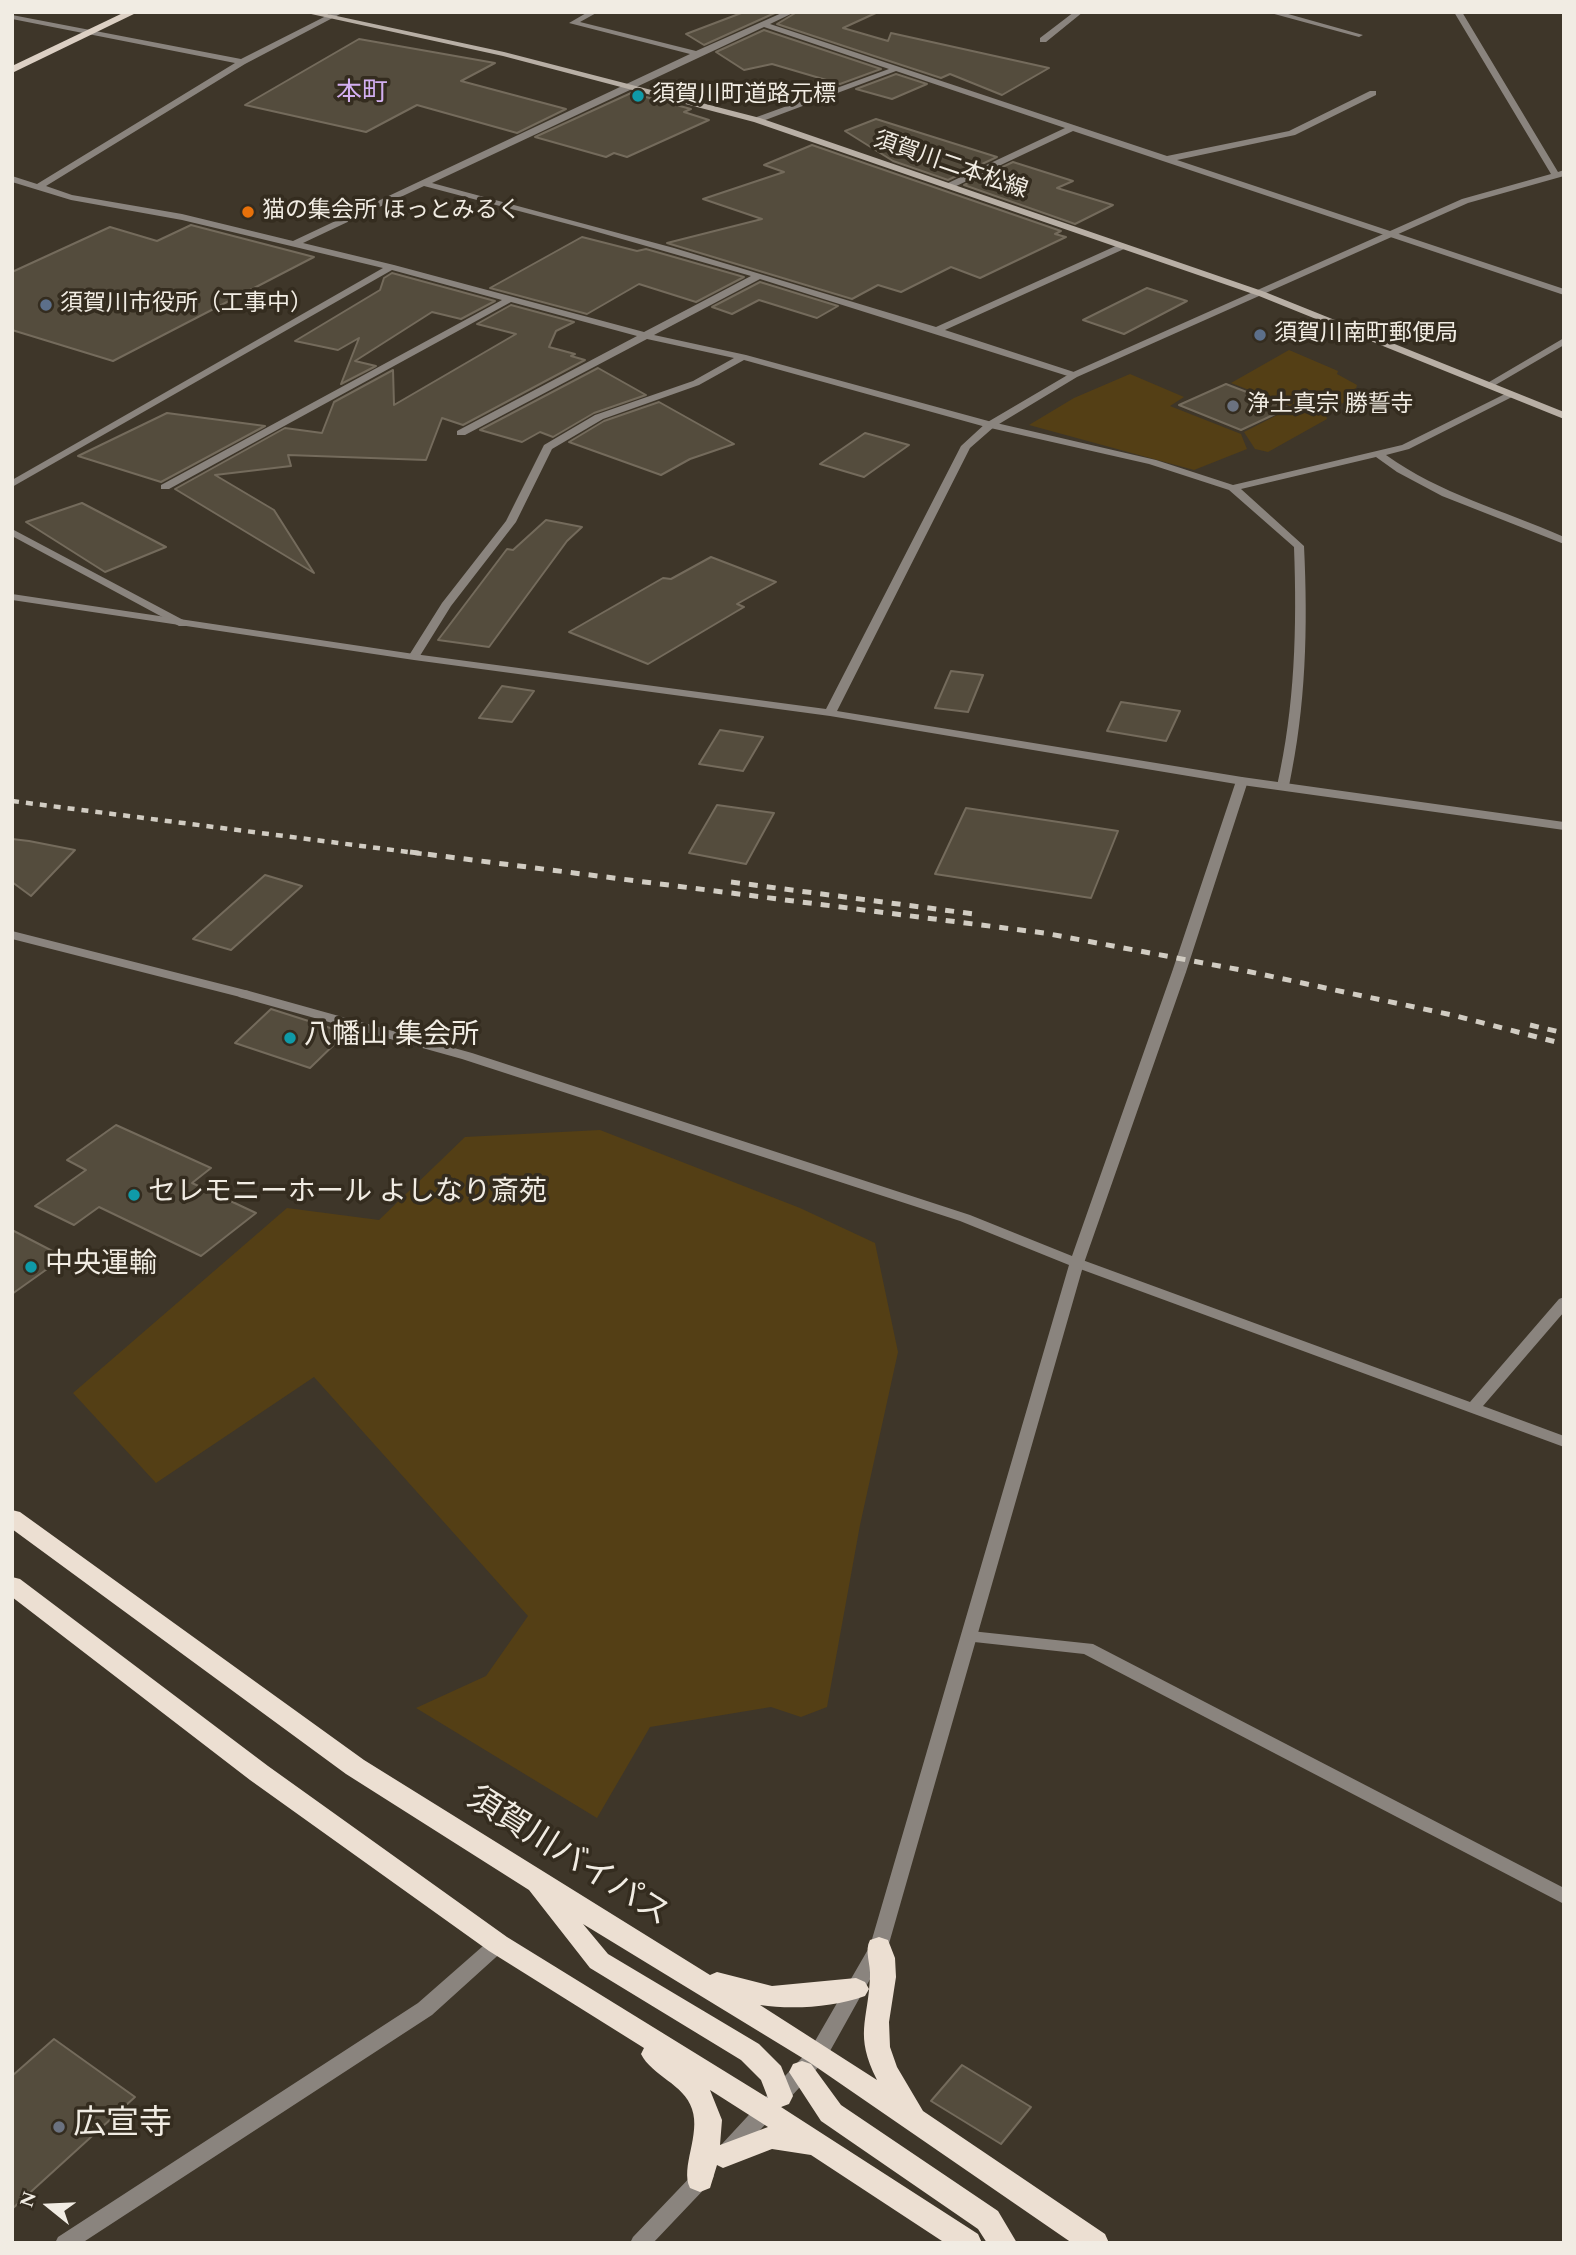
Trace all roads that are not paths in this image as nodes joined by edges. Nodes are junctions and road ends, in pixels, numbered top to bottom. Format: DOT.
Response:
graph roads {
  1 [pos="27,12"];
  2 [pos="133,12"];
  3 [pos="306,12"];
  4 [pos="594,12"];
  5 [pos="791,12"];
  6 [pos="1079,12"];
  7 [pos="1271,12"];
  8 [pos="1458,12"];
  9 [pos="335,14"];
  10 [pos="13,18"];
  11 [pos="763,24"];
  12 [pos="90,33"];
  13 [pos="1359,35"];
  14 [pos="1043,40"];
  15 [pos="694,53"];
  16 [pos="242,62"];
  17 [pos="895,69"];
  18 [pos="12,70"];
  19 [pos="632,86"];
  20 [pos="1373,93"];
  21 [pos="757,120"];
  22 [pos="1074,127"];
  23 [pos="1166,159"];
  24 [pos="1559,173"];
  25 [pos="12,179"];
  26 [pos="426,184"];
  27 [pos="949,186"];
  28 [pos="37,188"];
  29 [pos="1393,235"];
  30 [pos="295,244"];
  31 [pos="1121,247"];
  32 [pos="391,267"];
  33 [pos="758,276"];
  34 [pos="1564,292"];
  35 [pos="1262,294"];
  36 [pos="510,299"];
  37 [pos="937,330"];
  38 [pos="643,335"];
  39 [pos="1564,341"];
  40 [pos="743,357"];
  41 [pos="1074,375"];
  42 [pos="1489,385"];
  43 [pos="1511,394"];
  44 [pos="1564,416"];
  45 [pos="990,425"];
  46 [pos="461,433"];
  47 [pos="1380,455"];
  48 [pos="12,484"];
  49 [pos="165,487"];
  50 [pos="1233,488"];
  51 [pos="12,533"];
  52 [pos="1564,541"];
  53 [pos="12,597"];
  54 [pos="183,624"];
  55 [pos="414,657"];
  56 [pos="830,713"];
  57 [pos="1242,781"];
  58 [pos="1283,786"];
  59 [pos="1564,826"];
  60 [pos="12,935"];
  61 [pos="1076,1263"];
  62 [pos="1564,1303"];
  63 [pos="1472,1409"];
  64 [pos="1564,1442"];
  65 [pos="12,1518"];
  66 [pos="12,1585"];
  67 [pos="971,1637"];
  68 [pos="532,1880"];
  69 [pos="1564,1897"];
  70 [pos="498,1944"];
  71 [pos="880,1947"];
  72 [pos="680,1970"];
  73 [pos="856,1989"];
  74 [pos="578,1995"];
  75 [pos="810,2063"];
  76 [pos="773,2103"];
  77 [pos="915,2119"];
  78 [pos="822,2148"];
  79 [pos="723,2156"];
  80 [pos="700,2180"];
  81 [pos="65,2243"];
  82 [pos="639,2243"];
  83 [pos="968,2243"];
  84 [pos="1003,2243"];
  85 [pos="1096,2243"];
  1 -- 10 [label="street"];
  2 -- 12 [label="main road"];
  3 -- 9 [label="main road, 須賀川二本松線"];
  4 -- 15 [label="street"];
  5 -- 11 [label="street"];
  6 -- 14 [label="street"];
  7 -- 13 [label="street"];
  8 -- 24 [label="street"];
  9 -- 16 [label="street"];
  9 -- 19 [label="main road, 須賀川二本松線"];
  10 -- 12 [label="street"];
  11 -- 15 [label="street"];
  11 -- 17 [label="street"];
  12 -- 16 [label="street"];
  12 -- 18 [label="main road"];
  15 -- 19 [label="street"];
  16 -- 28 [label="street"];
  17 -- 21 [label="street"];
  17 -- 22 [label="street"];
  19 -- 21 [label="main road, 須賀川二本松線"];
  19 -- 26 [label="street"];
  20 -- 23 [label="street"];
  21 -- 27 [label="main road, 須賀川二本松線"];
  22 -- 23 [label="street"];
  22 -- 27 [label="street"];
  23 -- 29 [label="street"];
  24 -- 29 [label="street"];
  25 -- 28 [label="street"];
  26 -- 30 [label="street"];
  26 -- 33 [label="street"];
  27 -- 31 [label="main road, 須賀川二本松線"];
  28 -- 30 [label="street"];
  29 -- 34 [label="street"];
  29 -- 35 [label="street"];
  30 -- 32 [label="street"];
  31 -- 35 [label="main road, 須賀川二本松線"];
  31 -- 37 [label="street"];
  32 -- 36 [label="street"];
  32 -- 48 [label="street"];
  33 -- 37 [label="street"];
  33 -- 38 [label="street"];
  35 -- 41 [label="street"];
  35 -- 42 [label="main road, 須賀川二本松線"];
  36 -- 38 [label="street"];
  36 -- 49 [label="street"];
  37 -- 41 [label="street"];
  38 -- 40 [label="street"];
  38 -- 46 [label="street"];
  39 -- 42 [label="street"];
  40 -- 45 [label="street"];
  40 -- 55 [label="street"];
  41 -- 45 [label="street"];
  42 -- 43 [label="main road, 須賀川二本松線"];
  43 -- 44 [label="main road, 須賀川二本松線"];
  43 -- 47 [label="street"];
  45 -- 50 [label="street"];
  45 -- 56 [label="street"];
  47 -- 50 [label="street"];
  47 -- 52 [label="street"];
  50 -- 58 [label="street"];
  51 -- 54 [label="street"];
  53 -- 54 [label="street"];
  54 -- 55 [label="street"];
  55 -- 56 [label="street"];
  56 -- 57 [label="street"];
  57 -- 58 [label="street"];
  57 -- 61 [label="street"];
  58 -- 59 [label="street"];
  60 -- 61 [label="street"];
  61 -- 63 [label="street"];
  61 -- 67 [label="street"];
  62 -- 63 [label="street"];
  63 -- 64 [label="street"];
  65 -- 68 [label="highway, 須賀川バイパス"];
  66 -- 70 [label="highway"];
  67 -- 69 [label="street"];
  67 -- 71 [label="street"];
  68 -- 72 [label="highway, 須賀川バイパス"];
  68 -- 76 [label="highway"];
  70 -- 74 [label="highway"];
  70 -- 81 [label="street"];
  71 -- 73 [label="street"];
  71 -- 77 [label="highway"];
  72 -- 73 [label="highway"];
  72 -- 75 [label="highway, 須賀川バイパス"];
  73 -- 75 [label="street"];
  74 -- 76 [label="highway"];
  74 -- 80 [label="highway"];
  75 -- 76 [label="street"];
  75 -- 77 [label="highway, 須賀川バイパス"];
  75 -- 84 [label="highway"];
  76 -- 78 [label="highway"];
  76 -- 79 [label="street"];
  77 -- 85 [label="highway, 須賀川バイパス"];
  78 -- 79 [label="highway"];
  78 -- 83 [label="highway"];
  79 -- 80 [label="street"];
  80 -- 82 [label="street"];
}
